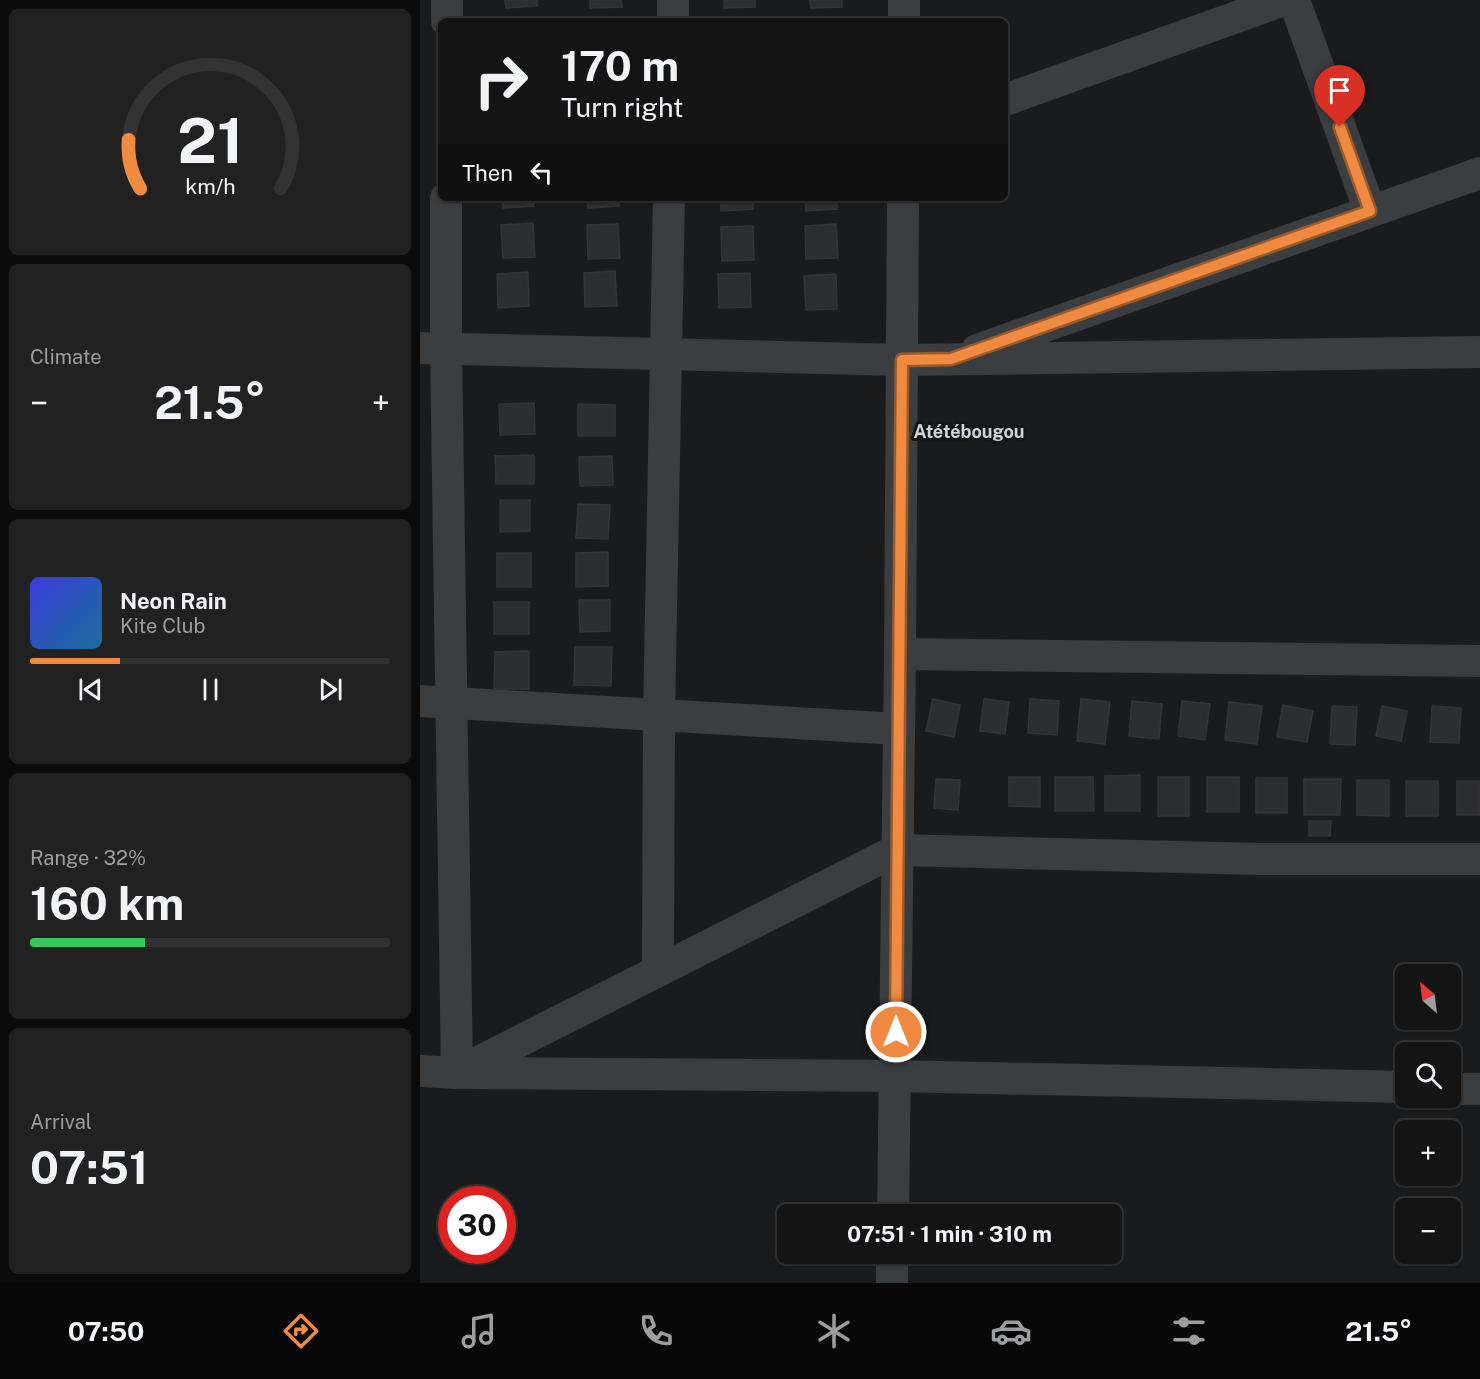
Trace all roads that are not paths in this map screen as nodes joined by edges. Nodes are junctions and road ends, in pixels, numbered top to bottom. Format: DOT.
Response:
graph roads {
  1 [pos="447,0"];
  2 [pos="674,0"];
  3 [pos="904,0"];
  4 [pos="1284,0"];
  5 [pos="1294,0"];
  6 [pos="447,18"];
  7 [pos="673,18"];
  8 [pos="904,18"];
  9 [pos="1008,99"];
  10 [pos="1480,172"];
  11 [pos="446,201"];
  12 [pos="669,201"];
  13 [pos="903,201"];
  14 [pos="1370,211"];
  15 [pos="433,348"];
  16 [pos="1480,352"];
  17 [pos="666,354"];
  18 [pos="951,359"];
  19 [pos="902,360"];
  20 [pos="900,654"];
  21 [pos="1480,661"];
  22 [pos="420,701"];
  23 [pos="451,703"];
  24 [pos="659,715"];
  25 [pos="898,729"];
  26 [pos="897,850"];
  27 [pos="1480,859"];
  28 [pos="658,971"];
  29 [pos="420,1071"];
  30 [pos="457,1073"];
  31 [pos="894,1076"];
  32 [pos="1395,1088"];
  33 [pos="1461,1089"];
  34 [pos="1480,1089"];
  35 [pos="893,1204"];
  36 [pos="892,1264"];
  37 [pos="892,1283"];
  1 -- 6 [label="street"];
  2 -- 7 [label="street"];
  3 -- 8 [label="street"];
  4 -- 9 [label="street"];
  5 -- 14 [label="street"];
  10 -- 14 [label="street"];
  11 -- 15 [label="street"];
  12 -- 17 [label="street"];
  13 -- 19 [label="street"];
  14 -- 18 [label="street"];
  15 -- 17 [label="street"];
  15 -- 23 [label="street"];
  16 -- 18 [label="street"];
  17 -- 19 [label="street"];
  17 -- 24 [label="street"];
  18 -- 19 [label="street"];
  19 -- 20 [label="street"];
  20 -- 21 [label="street"];
  20 -- 25 [label="street"];
  22 -- 23 [label="street"];
  23 -- 24 [label="street"];
  23 -- 30 [label="street"];
  24 -- 25 [label="street"];
  24 -- 28 [label="street"];
  25 -- 26 [label="street"];
  26 -- 27 [label="street"];
  26 -- 28 [label="street"];
  26 -- 31 [label="street"];
  28 -- 30 [label="street"];
  29 -- 30 [label="street"];
  30 -- 31 [label="street"];
  31 -- 32 [label="street"];
  31 -- 35 [label="street"];
  33 -- 34 [label="street"];
  36 -- 37 [label="street"];
}
